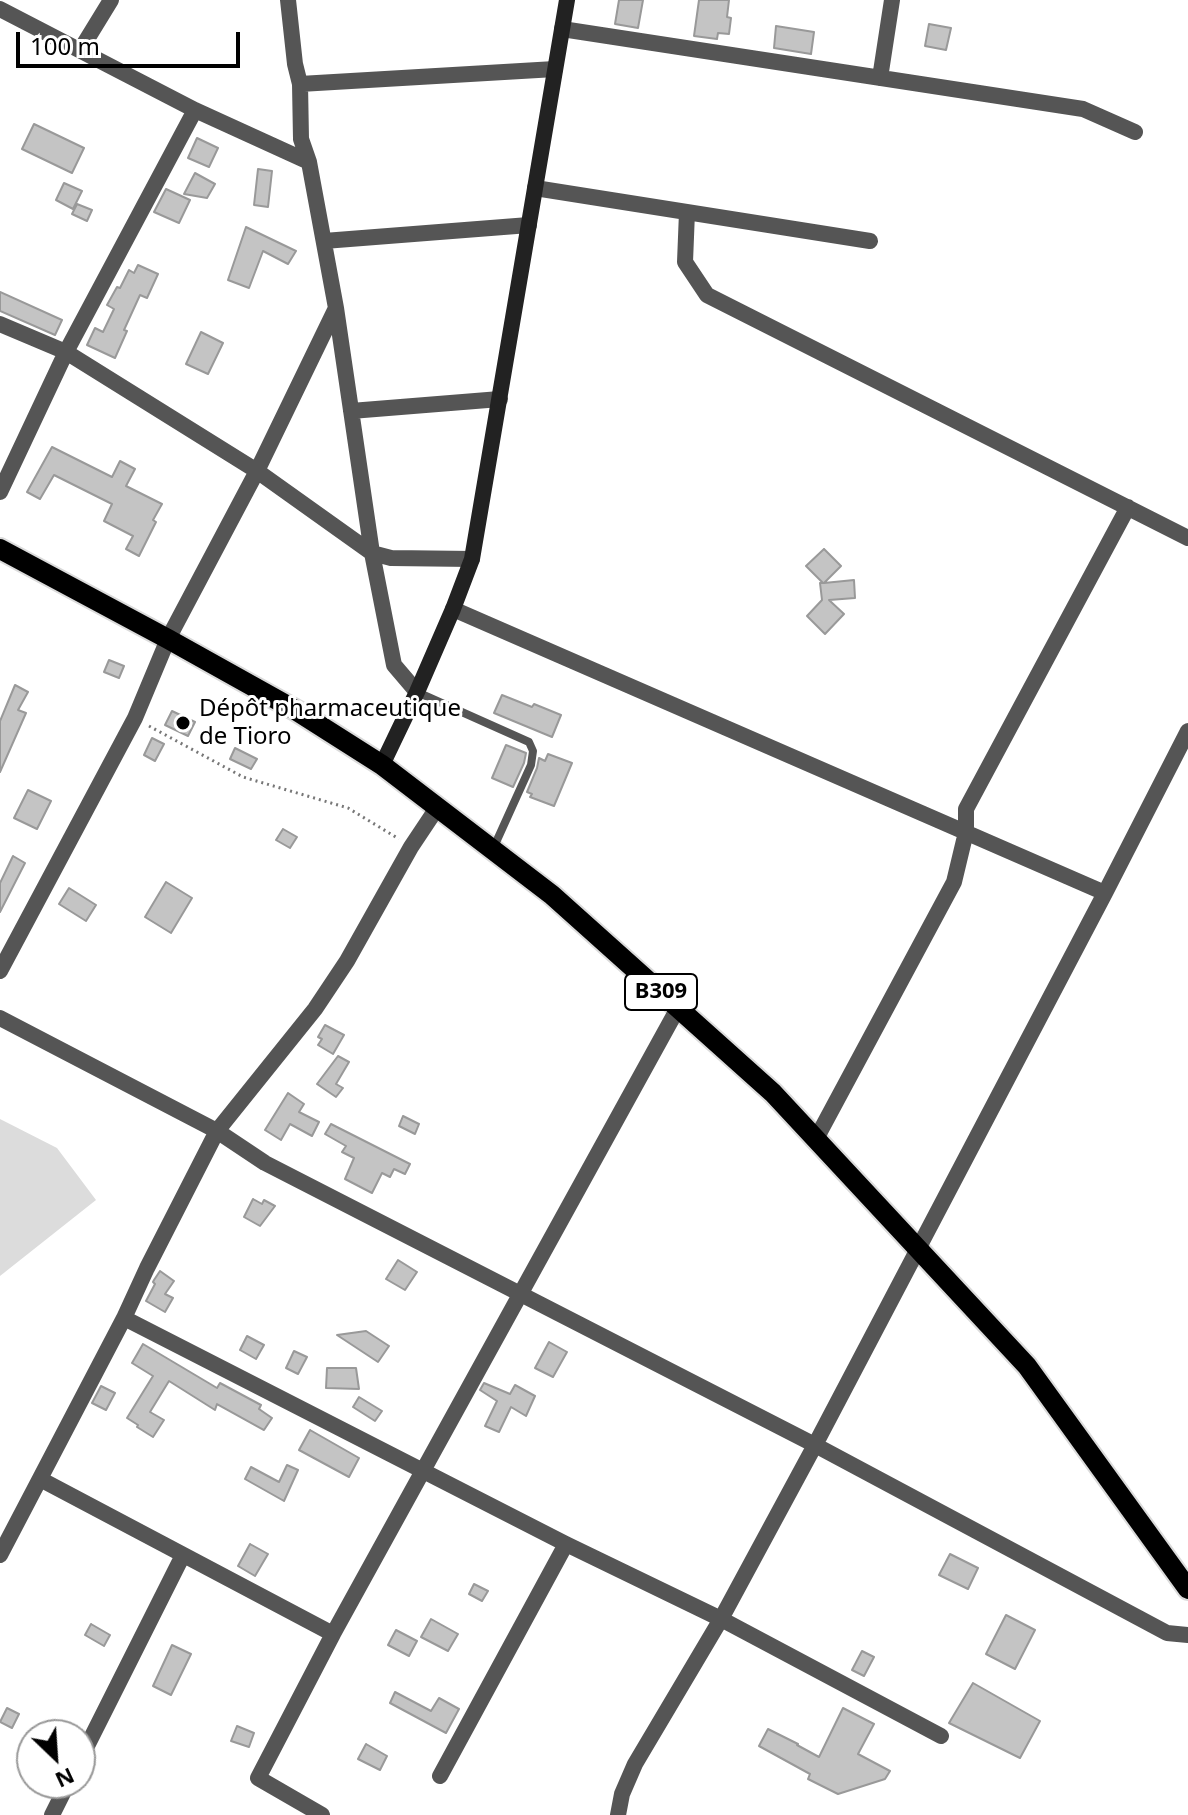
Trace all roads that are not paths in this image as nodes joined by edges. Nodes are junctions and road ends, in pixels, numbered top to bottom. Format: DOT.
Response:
graph roads {
  1 [pos="111,0"];
  2 [pos="288,0"];
  3 [pos="567,0"];
  4 [pos="892,0"];
  5 [pos="0,9"];
  6 [pos="562,29"];
  7 [pos="81,49"];
  8 [pos="555,69"];
  9 [pos="880,78"];
  10 [pos="300,84"];
  11 [pos="195,110"];
  12 [pos="1135,132"];
  13 [pos="309,162"];
  14 [pos="535,188"];
  15 [pos="687,212"];
  16 [pos="529,225"];
  17 [pos="324,241"];
  18 [pos="870,241"];
  19 [pos="336,308"];
  20 [pos="0,324"];
  21 [pos="66,352"];
  22 [pos="500,399"];
  23 [pos="351,411"];
  24 [pos="257,471"];
  25 [pos="0,492"];
  26 [pos="1128,507"];
  27 [pos="1188,538"];
  28 [pos="0,549"];
  29 [pos="372,553"];
  30 [pos="472,559"];
  31 [pos="453,609"];
  32 [pos="168,639"];
  33 [pos="417,692"];
  34 [pos="1186,740"];
  35 [pos="382,765"];
  36 [pos="437,808"];
  37 [pos="966,832"];
  38 [pos="493,849"];
  39 [pos="1105,893"];
  40 [pos="0,971"];
  41 [pos="678,1008"];
  42 [pos="0,1018"];
  43 [pos="217,1131"];
  44 [pos="816,1139"];
  45 [pos="919,1250"];
  46 [pos="520,1295"];
  47 [pos="124,1318"];
  48 [pos="815,1445"];
  49 [pos="423,1471"];
  50 [pos="40,1479"];
  51 [pos="566,1544"];
  52 [pos="0,1555"];
  53 [pos="183,1555"];
  54 [pos="1188,1589"];
  55 [pos="721,1619"];
  56 [pos="333,1634"];
  57 [pos="1188,1635"];
  58 [pos="96,1728"];
  59 [pos="941,1736"];
  60 [pos="440,1776"];
  61 [pos="322,1815"];
  62 [pos="618,1815"];
  1 -- 7 [label="street"];
  2 -- 10 [label="street"];
  3 -- 6 [label="main road"];
  4 -- 9 [label="street"];
  5 -- 7 [label="street"];
  6 -- 8 [label="main road"];
  6 -- 9 [label="street"];
  7 -- 11 [label="street"];
  8 -- 10 [label="street"];
  8 -- 14 [label="main road"];
  9 -- 12 [label="street"];
  10 -- 13 [label="street"];
  11 -- 13 [label="street"];
  11 -- 21 [label="street"];
  13 -- 17 [label="street"];
  14 -- 15 [label="street"];
  14 -- 16 [label="main road"];
  15 -- 18 [label="street"];
  15 -- 26 [label="street"];
  16 -- 17 [label="street"];
  16 -- 22 [label="main road"];
  17 -- 19 [label="street"];
  19 -- 23 [label="street"];
  19 -- 24 [label="street"];
  20 -- 21 [label="street"];
  21 -- 24 [label="street"];
  21 -- 25 [label="street"];
  22 -- 23 [label="street"];
  22 -- 30 [label="main road"];
  23 -- 29 [label="street"];
  24 -- 29 [label="street"];
  24 -- 32 [label="street"];
  26 -- 27 [label="street"];
  26 -- 37 [label="street"];
  28 -- 32 [label="main road, B309"];
  29 -- 30 [label="street"];
  29 -- 33 [label="street"];
  30 -- 31 [label="main road"];
  31 -- 33 [label="main road"];
  31 -- 37 [label="street"];
  32 -- 35 [label="main road, B309"];
  32 -- 40 [label="street"];
  33 -- 35 [label="main road"];
  33 -- 38 [label="lane"];
  34 -- 39 [label="street"];
  35 -- 36 [label="main road, B309"];
  36 -- 38 [label="main road, B309"];
  36 -- 43 [label="street"];
  37 -- 39 [label="street"];
  37 -- 44 [label="street"];
  38 -- 41 [label="main road, B309"];
  39 -- 45 [label="street"];
  41 -- 44 [label="main road, B309"];
  41 -- 46 [label="street"];
  42 -- 43 [label="street"];
  43 -- 46 [label="street"];
  43 -- 47 [label="street"];
  44 -- 45 [label="main road, B309"];
  45 -- 48 [label="street"];
  45 -- 54 [label="main road, B309"];
  46 -- 48 [label="street"];
  46 -- 49 [label="street"];
  47 -- 49 [label="street"];
  47 -- 50 [label="street"];
  48 -- 55 [label="street"];
  48 -- 57 [label="street"];
  49 -- 51 [label="street"];
  49 -- 56 [label="street"];
  50 -- 52 [label="street"];
  50 -- 53 [label="street"];
  51 -- 55 [label="street"];
  51 -- 60 [label="street"];
  53 -- 56 [label="street"];
  53 -- 58 [label="street"];
  55 -- 59 [label="street"];
  55 -- 62 [label="street"];
  56 -- 61 [label="street"];
}
